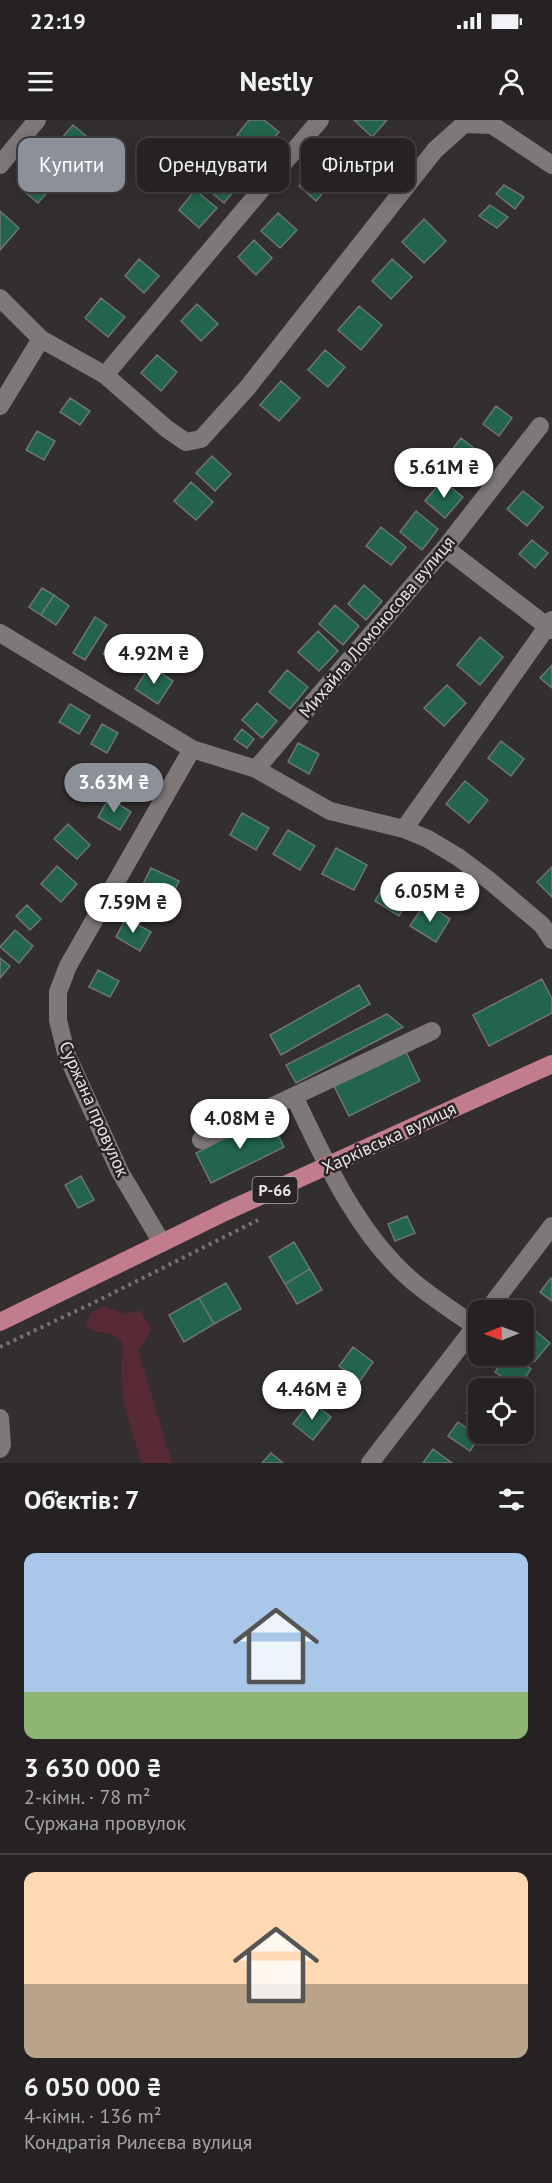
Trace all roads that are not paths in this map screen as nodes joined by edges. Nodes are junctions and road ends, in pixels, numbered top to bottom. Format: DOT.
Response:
graph roads {
  1 [pos="37,120"];
  2 [pos="320,120"];
  3 [pos="0,165"];
  4 [pos="552,165"];
  5 [pos="0,298"];
  6 [pos="41,339"];
  7 [pos="105,375"];
  8 [pos="0,406"];
  9 [pos="540,426"];
  10 [pos="445,548"];
  11 [pos="550,625"];
  12 [pos="0,633"];
  13 [pos="192,749"];
  14 [pos="256,770"];
  15 [pos="404,829"];
  16 [pos="552,940"];
  17 [pos="432,1031"];
  18 [pos="552,1064"];
  19 [pos="294,1096"];
  20 [pos="201,1140"];
  21 [pos="328,1167"];
  22 [pos="552,1226"];
  23 [pos="162,1243"];
  24 [pos="495,1300"];
  25 [pos="468,1319"];
  26 [pos="0,1322"];
  27 [pos="468,1337"];
  28 [pos="0,1418"];
  29 [pos="0,1449"];
  30 [pos="370,1463"];
  1 -- 3 [label="street"];
  2 -- 7 [label="street"];
  4 -- 7 [label="street"];
  5 -- 6 [label="street"];
  6 -- 7 [label="street"];
  6 -- 8 [label="street"];
  9 -- 10 [label="street, Михайла Ломоносова вулиця"];
  10 -- 11 [label="street"];
  10 -- 14 [label="street, Михайла Ломоносова вулиця"];
  11 -- 15 [label="street"];
  12 -- 13 [label="street"];
  13 -- 14 [label="street"];
  13 -- 23 [label="street, Суржана провулок"];
  14 -- 15 [label="street"];
  15 -- 16 [label="street"];
  17 -- 19 [label="street"];
  18 -- 21 [label="main road, Харківська вулиця / Р-66"];
  19 -- 20 [label="street"];
  19 -- 21 [label="street"];
  21 -- 23 [label="main road, Харківська вулиця / Р-66"];
  21 -- 25 [label="street"];
  22 -- 24 [label="street"];
  23 -- 26 [label="main road, Харківська вулиця / Р-66"];
  27 -- 30 [label="street"];
  28 -- 29 [label="street"];
}
